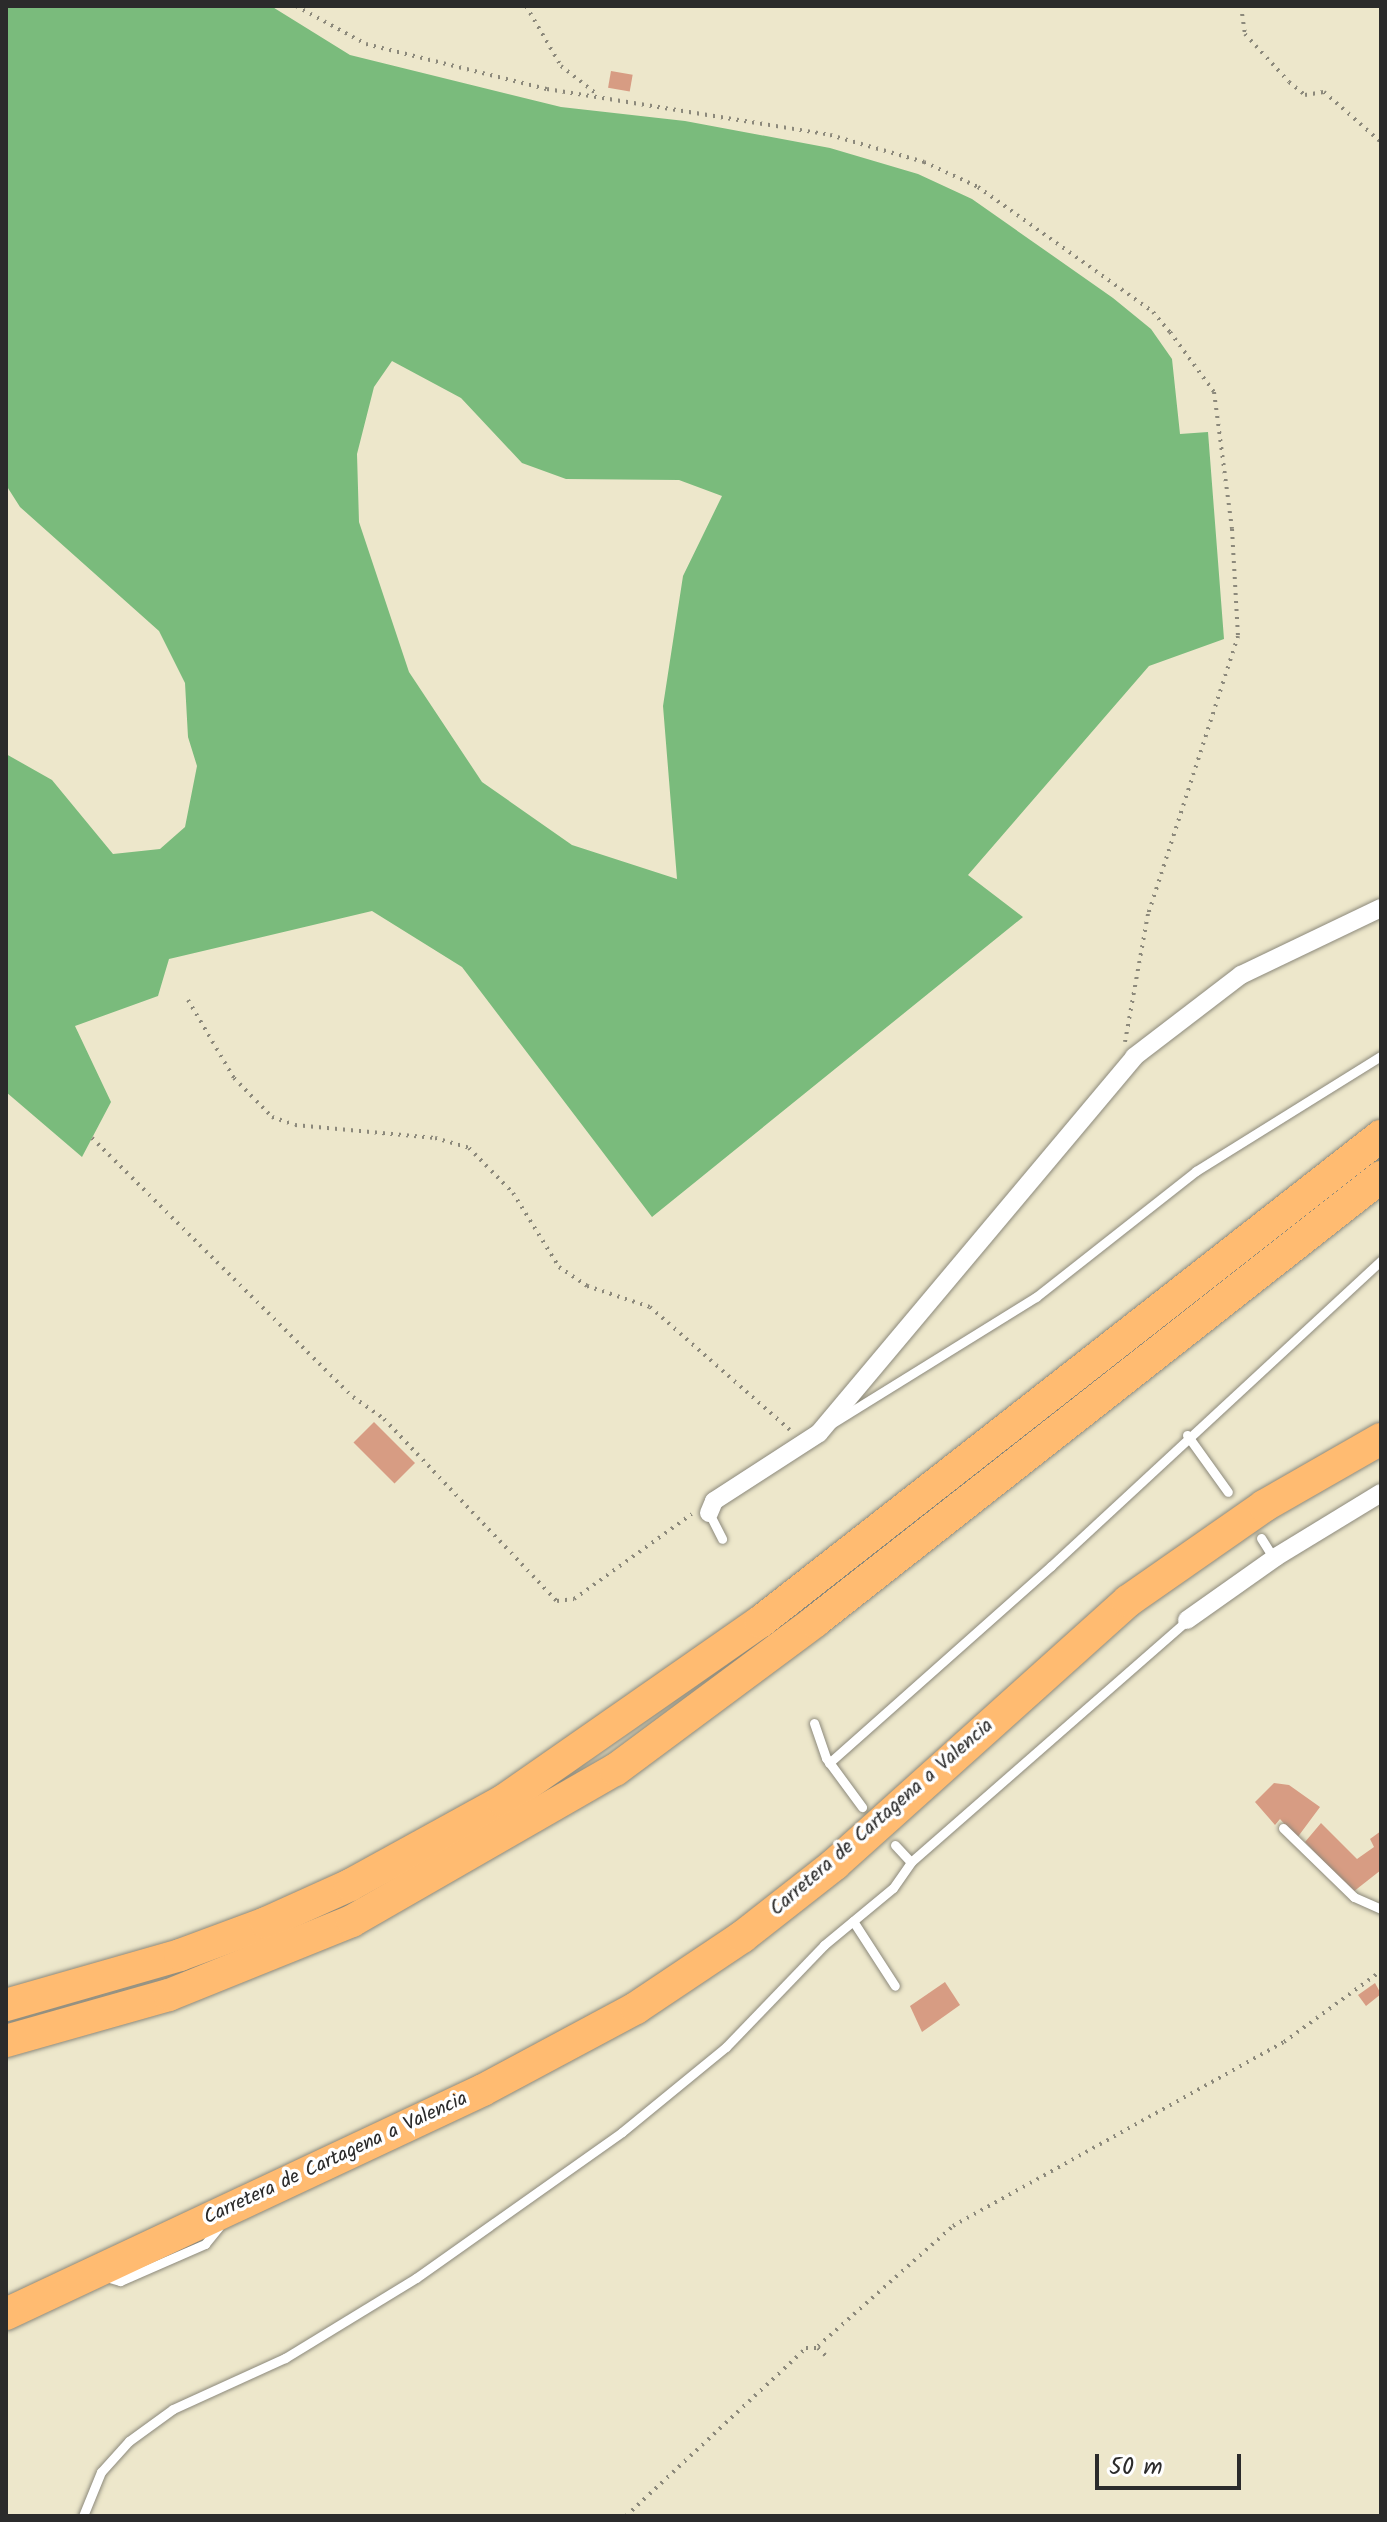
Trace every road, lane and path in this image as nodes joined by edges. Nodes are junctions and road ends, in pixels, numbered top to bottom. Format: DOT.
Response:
graph roads {
  1 [pos="296,6"];
  2 [pos="526,6"];
  3 [pos="1241,6"];
  4 [pos="600,96"];
  5 [pos="1381,142"];
  6 [pos="1381,908"];
  7 [pos="188,1000"];
  8 [pos="1381,1056"];
  9 [pos="1134,1057"];
  10 [pos="1381,1136"];
  11 [pos="92,1138"];
  12 [pos="1381,1177"];
  13 [pos="1381,1260"];
  14 [pos="1381,1423"];
  15 [pos="824,1427"];
  16 [pos="1187,1435"];
  17 [pos="1381,1439"];
  18 [pos="804,1442"];
  19 [pos="1228,1492"];
  20 [pos="1381,1493"];
  21 [pos="709,1513"];
  22 [pos="1261,1538"];
  23 [pos="722,1539"];
  24 [pos="1274,1559"];
  25 [pos="1187,1620"];
  26 [pos="1005,1711"];
  27 [pos="814,1723"];
  28 [pos="829,1763"];
  29 [pos="862,1807"];
  30 [pos="1283,1828"];
  31 [pos="895,1845"];
  32 [pos="911,1862"];
  33 [pos="1381,1909"];
  34 [pos="853,1921"];
  35 [pos="1381,1971"];
  36 [pos="895,1986"];
  37 [pos="6,2005"];
  38 [pos="6,2041"];
  39 [pos="6,2314"];
  40 [pos="818,2346"];
  41 [pos="828,2358"];
  42 [pos="83,2516"];
  43 [pos="626,2516"];
  1 -- 4 [label="path"];
  2 -- 4 [label="path"];
  3 -- 5 [label="path"];
  4 -- 9 [label="path"];
  6 -- 9 [label="street"];
  7 -- 18 [label="path"];
  8 -- 15 [label="lane"];
  9 -- 15 [label="street"];
  10 -- 37 [label="highway"];
  11 -- 21 [label="path"];
  12 -- 38 [label="highway"];
  13 -- 16 [label="lane"];
  14 -- 26 [label="highway"];
  15 -- 18 [label="street"];
  16 -- 19 [label="lane"];
  16 -- 28 [label="lane"];
  17 -- 26 [label="highway, Carretera de Cartagena a Valencia"];
  18 -- 21 [label="street"];
  20 -- 24 [label="street"];
  21 -- 23 [label="lane"];
  22 -- 24 [label="lane"];
  24 -- 25 [label="street"];
  25 -- 32 [label="lane"];
  26 -- 39 [label="highway, Carretera de Cartagena a Valencia"];
  27 -- 28 [label="lane"];
  28 -- 29 [label="lane"];
  30 -- 33 [label="lane"];
  31 -- 32 [label="lane"];
  32 -- 34 [label="lane"];
  34 -- 36 [label="lane"];
  34 -- 42 [label="lane"];
  35 -- 40 [label="path"];
  41 -- 43 [label="path"];
}
